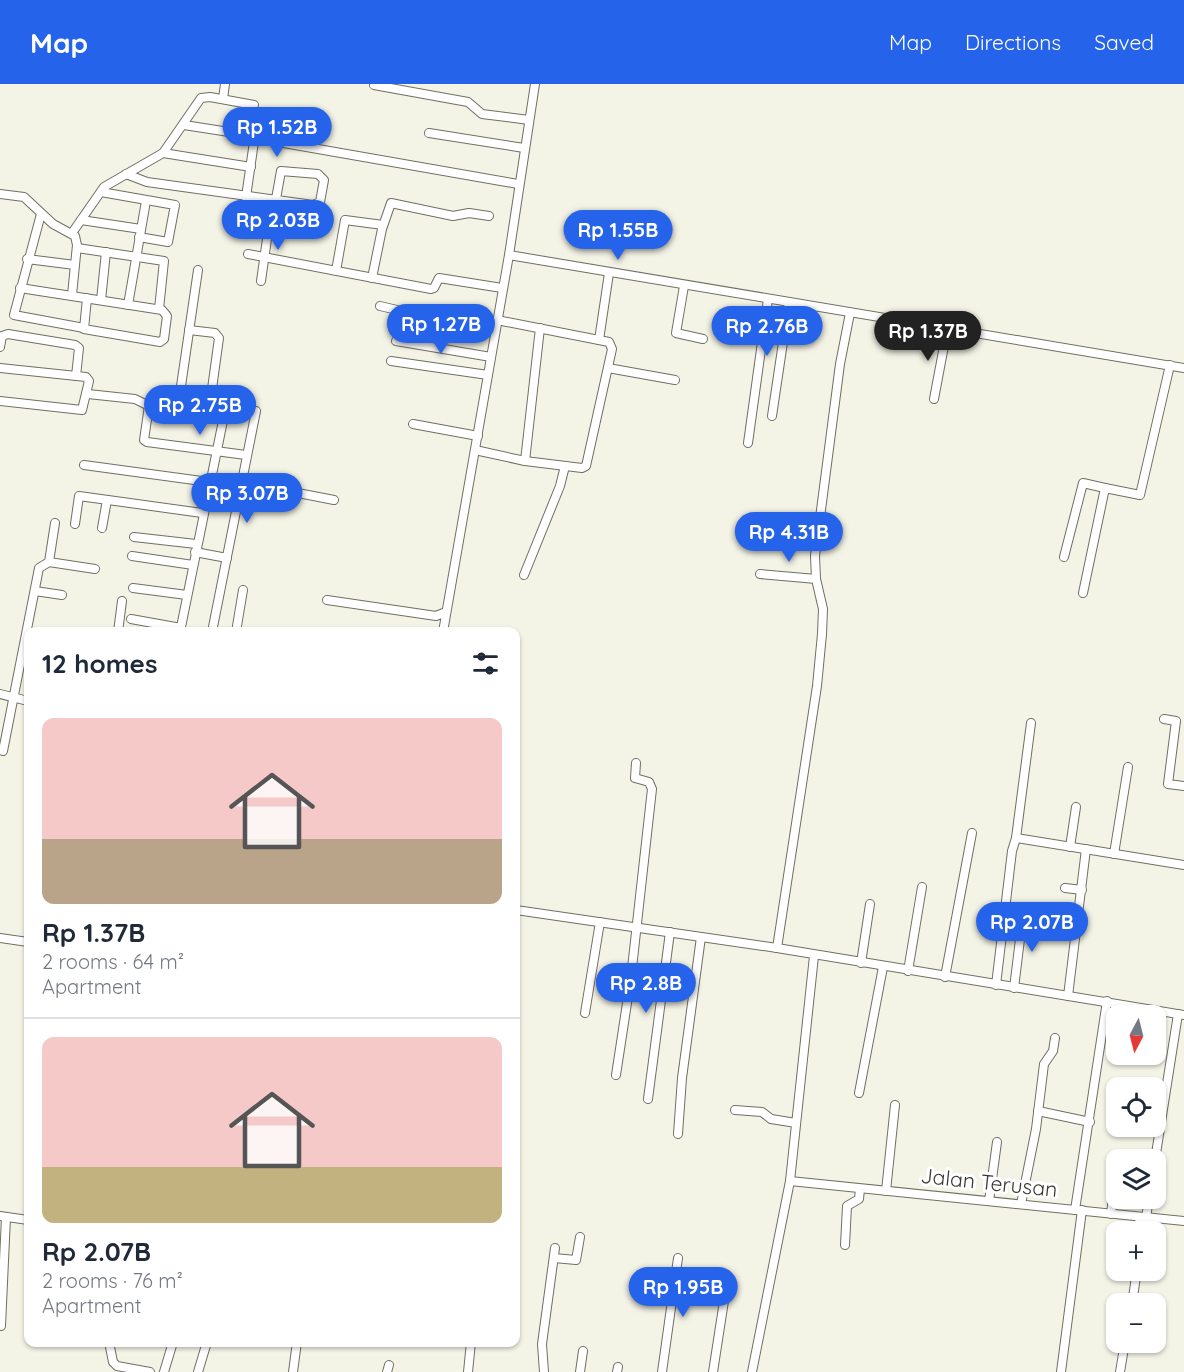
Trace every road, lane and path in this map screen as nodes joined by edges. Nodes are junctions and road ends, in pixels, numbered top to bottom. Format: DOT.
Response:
graph roads {
  1 [pos="225,84"];
  2 [pos="534,84"];
  3 [pos="374,85"];
  4 [pos="223,99"];
  5 [pos="254,105"];
  6 [pos="529,120"];
  7 [pos="257,121"];
  8 [pos="184,125"];
  9 [pos="429,133"];
  10 [pos="255,136"];
  11 [pos="278,142"];
  12 [pos="524,148"];
  13 [pos="163,153"];
  14 [pos="250,167"];
  15 [pos="126,174"];
  16 [pos="518,184"];
  17 [pos="101,192"];
  18 [pos="0,194"];
  19 [pos="246,197"];
  20 [pos="276,199"];
  21 [pos="146,201"];
  22 [pos="41,214"];
  23 [pos="489,216"];
  24 [pos="270,218"];
  25 [pos="81,220"];
  26 [pos="383,225"];
  27 [pos="72,233"];
  28 [pos="140,233"];
  29 [pos="77,248"];
  30 [pos="106,252"];
  31 [pos="248,254"];
  32 [pos="136,255"];
  33 [pos="509,255"];
  34 [pos="264,257"];
  35 [pos="27,259"];
  36 [pos="75,265"];
  37 [pos="198,270"];
  38 [pos="336,271"];
  39 [pos="609,273"];
  40 [pos="372,278"];
  41 [pos="261,281"];
  42 [pos="684,286"];
  43 [pos="20,288"];
  44 [pos="502,288"];
  45 [pos="72,295"];
  46 [pos="87,298"];
  47 [pos="768,299"];
  48 [pos="101,300"];
  49 [pos="789,302"];
  50 [pos="128,305"];
  51 [pos="380,306"];
  52 [pos="159,309"];
  53 [pos="850,313"];
  54 [pos="496,322"];
  55 [pos="84,328"];
  56 [pos="540,328"];
  57 [pos="189,330"];
  58 [pos="947,330"];
  59 [pos="599,339"];
  60 [pos="703,339"];
  61 [pos="396,341"];
  62 [pos="0,347"];
  63 [pos="491,357"];
  64 [pos="391,361"];
  65 [pos="1170,365"];
  66 [pos="0,368"];
  67 [pos="608,368"];
  68 [pos="1184,368"];
  69 [pos="488,375"];
  70 [pos="76,376"];
  71 [pos="675,380"];
  72 [pos="87,394"];
  73 [pos="211,396"];
  74 [pos="934,399"];
  75 [pos="0,401"];
  76 [pos="149,406"];
  77 [pos="256,411"];
  78 [pos="772,416"];
  79 [pos="224,420"];
  80 [pos="413,424"];
  81 [pos="478,436"];
  82 [pos="748,443"];
  83 [pos="475,450"];
  84 [pos="215,451"];
  85 [pos="246,455"];
  86 [pos="525,461"];
  87 [pos="84,465"];
  88 [pos="565,466"];
  89 [pos="209,482"];
  90 [pos="241,482"];
  91 [pos="1105,488"];
  92 [pos="107,500"];
  93 [pos="334,500"];
  94 [pos="202,513"];
  95 [pos="56,523"];
  96 [pos="75,524"];
  97 [pos="102,528"];
  98 [pos="134,537"];
  99 [pos="196,548"];
  100 [pos="132,556"];
  101 [pos="1064,557"];
  102 [pos="227,558"];
  103 [pos="49,562"];
  104 [pos="193,565"];
  105 [pos="94,568"];
  106 [pos="760,573"];
  107 [pos="524,575"];
  108 [pos="816,579"];
  109 [pos="133,588"];
  110 [pos="243,590"];
  111 [pos="35,591"];
  112 [pos="1083,593"];
  113 [pos="62,595"];
  114 [pos="187,595"];
  115 [pos="327,600"];
  116 [pos="122,601"];
  117 [pos="446,612"];
  118 [pos="131,619"];
  119 [pos="28,627"];
  120 [pos="119,627"];
  121 [pos="167,627"];
  122 [pos="182,627"];
  123 [pos="213,627"];
  124 [pos="238,627"];
  125 [pos="444,627"];
  126 [pos="24,647"];
  127 [pos="0,694"];
  128 [pos="14,697"];
  129 [pos="24,700"];
  130 [pos="1164,719"];
  131 [pos="1031,723"];
  132 [pos="3,751"];
  133 [pos="636,763"];
  134 [pos="1128,767"];
  135 [pos="1184,786"];
  136 [pos="1076,807"];
  137 [pos="972,832"];
  138 [pos="1016,838"];
  139 [pos="1070,847"];
  140 [pos="1086,849"];
  141 [pos="1114,854"];
  142 [pos="1184,865"];
  143 [pos="922,886"];
  144 [pos="1065,888"];
  145 [pos="1082,890"];
  146 [pos="870,904"];
  147 [pos="520,911"];
  148 [pos="1023,915"];
  149 [pos="600,922"];
  150 [pos="637,927"];
  151 [pos="670,932"];
  152 [pos="701,937"];
  153 [pos="0,938"];
  154 [pos="24,941"];
  155 [pos="777,948"];
  156 [pos="814,956"];
  157 [pos="861,963"];
  158 [pos="883,967"];
  159 [pos="908,971"];
  160 [pos="945,977"];
  161 [pos="996,985"];
  162 [pos="1014,988"];
  163 [pos="1068,996"];
  164 [pos="1107,1001"];
  165 [pos="585,1013"];
  166 [pos="1181,1014"];
  167 [pos="1055,1038"];
  168 [pos="616,1074"];
  169 [pos="859,1093"];
  170 [pos="648,1100"];
  171 [pos="896,1106"];
  172 [pos="735,1110"];
  173 [pos="1038,1111"];
  174 [pos="1090,1122"];
  175 [pos="796,1123"];
  176 [pos="678,1134"];
  177 [pos="997,1142"];
  178 [pos="1157,1149"];
  179 [pos="790,1182"];
  180 [pos="860,1189"];
  181 [pos="886,1191"];
  182 [pos="988,1201"];
  183 [pos="1021,1204"];
  184 [pos="1112,1209"];
  185 [pos="1146,1209"];
  186 [pos="1079,1210"];
  187 [pos="1111,1214"];
  188 [pos="3,1216"];
  189 [pos="1143,1217"];
  190 [pos="24,1219"];
  191 [pos="1142,1221"];
  192 [pos="1184,1221"];
  193 [pos="580,1237"];
  194 [pos="845,1245"];
  195 [pos="555,1248"];
  196 [pos="554,1258"];
  197 [pos="678,1258"];
  198 [pos="726,1288"];
  199 [pos="1,1326"];
  200 [pos="111,1347"];
  201 [pos="172,1347"];
  202 [pos="206,1347"];
  203 [pos="296,1347"];
  204 [pos="470,1347"];
  205 [pos="583,1351"];
  206 [pos="1123,1353"];
  207 [pos="150,1372"];
  208 [pos="164,1372"];
  209 [pos="198,1372"];
  210 [pos="293,1372"];
  211 [pos="468,1372"];
  212 [pos="544,1372"];
  213 [pos="580,1372"];
  214 [pos="662,1372"];
  215 [pos="713,1372"];
  216 [pos="752,1372"];
  217 [pos="1061,1372"];
  218 [pos="1120,1372"];
  1 -- 4 [label="street"];
  2 -- 6 [label="street"];
  3 -- 6 [label="street"];
  4 -- 5 [label="street"];
  4 -- 8 [label="street"];
  6 -- 12 [label="street"];
  7 -- 10 [label="street"];
  8 -- 10 [label="street"];
  8 -- 13 [label="street"];
  9 -- 12 [label="street"];
  10 -- 14 [label="street"];
  11 -- 16 [label="street"];
  12 -- 16 [label="street"];
  13 -- 14 [label="street"];
  13 -- 15 [label="street"];
  14 -- 19 [label="street"];
  15 -- 17 [label="street"];
  15 -- 19 [label="street"];
  16 -- 33 [label="street"];
  17 -- 21 [label="street"];
  17 -- 25 [label="street"];
  18 -- 22 [label="street"];
  19 -- 20 [label="street"];
  20 -- 20 [label="street"];
  21 -- 28 [label="street"];
  21 -- 28 [label="street"];
  22 -- 27 [label="street"];
  22 -- 35 [label="street"];
  23 -- 26 [label="street"];
  24 -- 34 [label="street"];
  25 -- 27 [label="street"];
  25 -- 28 [label="street"];
  26 -- 38 [label="street"];
  26 -- 40 [label="street"];
  27 -- 29 [label="street"];
  28 -- 32 [label="street"];
  29 -- 30 [label="street"];
  29 -- 36 [label="street"];
  30 -- 32 [label="street"];
  30 -- 48 [label="street"];
  31 -- 34 [label="street"];
  32 -- 50 [label="street"];
  32 -- 52 [label="street"];
  33 -- 39 [label="street"];
  33 -- 44 [label="street"];
  34 -- 38 [label="street"];
  34 -- 41 [label="street"];
  35 -- 36 [label="street"];
  35 -- 43 [label="street"];
  36 -- 45 [label="street"];
  37 -- 57 [label="street"];
  38 -- 40 [label="street"];
  39 -- 42 [label="street"];
  39 -- 59 [label="street"];
  40 -- 44 [label="street"];
  42 -- 47 [label="street"];
  42 -- 60 [label="street"];
  43 -- 45 [label="street"];
  43 -- 55 [label="street"];
  44 -- 54 [label="street"];
  45 -- 46 [label="street"];
  46 -- 48 [label="street"];
  46 -- 55 [label="street"];
  47 -- 49 [label="street"];
  47 -- 82 [label="street"];
  48 -- 50 [label="street"];
  49 -- 53 [label="street"];
  49 -- 78 [label="street"];
  50 -- 52 [label="street"];
  51 -- 54 [label="street"];
  52 -- 55 [label="street"];
  53 -- 58 [label="street"];
  53 -- 108 [label="street"];
  54 -- 56 [label="street"];
  54 -- 63 [label="street"];
  56 -- 59 [label="street"];
  56 -- 86 [label="street"];
  57 -- 73 [label="street"];
  57 -- 73 [label="street"];
  58 -- 65 [label="street"];
  58 -- 74 [label="street"];
  59 -- 67 [label="street"];
  61 -- 63 [label="street"];
  62 -- 70 [label="street"];
  63 -- 69 [label="street"];
  64 -- 69 [label="street"];
  65 -- 68 [label="street"];
  65 -- 91 [label="street"];
  66 -- 70 [label="street"];
  67 -- 71 [label="street"];
  67 -- 88 [label="street"];
  69 -- 81 [label="street"];
  70 -- 72 [label="street"];
  72 -- 75 [label="street"];
  72 -- 76 [label="street"];
  73 -- 79 [label="street"];
  76 -- 79 [label="street"];
  76 -- 84 [label="street"];
  77 -- 85 [label="street"];
  79 -- 84 [label="street"];
  80 -- 81 [label="street"];
  81 -- 83 [label="street"];
  83 -- 86 [label="street"];
  83 -- 117 [label="street"];
  84 -- 85 [label="street"];
  84 -- 89 [label="street"];
  85 -- 90 [label="street"];
  86 -- 88 [label="street"];
  87 -- 89 [label="street"];
  88 -- 107 [label="street"];
  89 -- 94 [label="street"];
  90 -- 93 [label="street"];
  90 -- 102 [label="street"];
  91 -- 101 [label="street"];
  91 -- 112 [label="street"];
  92 -- 94 [label="street"];
  92 -- 96 [label="street"];
  92 -- 97 [label="street"];
  94 -- 99 [label="street"];
  95 -- 103 [label="street"];
  98 -- 99 [label="street"];
  99 -- 102 [label="street"];
  99 -- 104 [label="street"];
  100 -- 104 [label="street"];
  102 -- 123 [label="street"];
  103 -- 105 [label="street"];
  103 -- 111 [label="street"];
  104 -- 114 [label="street"];
  106 -- 108 [label="street"];
  108 -- 155 [label="street"];
  109 -- 114 [label="street"];
  110 -- 124 [label="street"];
  111 -- 113 [label="street"];
  111 -- 119 [label="street"];
  114 -- 122 [label="street"];
  115 -- 117 [label="street"];
  116 -- 120 [label="street"];
  117 -- 125 [label="street"];
  118 -- 121 [label="street"];
  126 -- 128 [label="street"];
  127 -- 128 [label="street"];
  128 -- 129 [label="street"];
  128 -- 132 [label="street"];
  130 -- 135 [label="street"];
  131 -- 138 [label="street"];
  133 -- 150 [label="street"];
  134 -- 141 [label="street"];
  136 -- 139 [label="street"];
  137 -- 160 [label="street"];
  138 -- 139 [label="street"];
  138 -- 161 [label="street"];
  139 -- 140 [label="street"];
  140 -- 141 [label="street"];
  140 -- 145 [label="street"];
  141 -- 142 [label="street"];
  143 -- 159 [label="street"];
  144 -- 145 [label="street"];
  145 -- 163 [label="street"];
  146 -- 157 [label="street"];
  147 -- 149 [label="street"];
  148 -- 162 [label="street"];
  149 -- 150 [label="street"];
  149 -- 165 [label="street"];
  150 -- 151 [label="street"];
  150 -- 168 [label="street"];
  151 -- 152 [label="street"];
  151 -- 170 [label="street"];
  152 -- 155 [label="street"];
  152 -- 176 [label="street"];
  153 -- 154 [label="street"];
  155 -- 156 [label="street"];
  156 -- 157 [label="street"];
  156 -- 175 [label="street"];
  157 -- 158 [label="street"];
  158 -- 159 [label="street"];
  158 -- 169 [label="street"];
  159 -- 160 [label="street"];
  160 -- 161 [label="street"];
  161 -- 162 [label="street"];
  162 -- 163 [label="street"];
  163 -- 164 [label="street"];
  164 -- 166 [label="street"];
  164 -- 174 [label="street"];
  166 -- 178 [label="street"];
  167 -- 173 [label="street"];
  171 -- 181 [label="street"];
  172 -- 175 [label="street"];
  173 -- 174 [label="street"];
  173 -- 183 [label="street"];
  174 -- 186 [label="street"];
  175 -- 179 [label="street"];
  177 -- 182 [label="street"];
  179 -- 180 [label="street, Jalan Terusan"];
  179 -- 216 [label="street"];
  180 -- 181 [label="street, Jalan Terusan"];
  180 -- 194 [label="street"];
  181 -- 182 [label="street, Jalan Terusan"];
  182 -- 183 [label="street, Jalan Terusan"];
  183 -- 186 [label="street, Jalan Terusan"];
  184 -- 187 [label="street"];
  185 -- 189 [label="street"];
  186 -- 187 [label="street, Jalan Terusan"];
  186 -- 217 [label="street"];
  187 -- 189 [label="street, Jalan Terusan"];
  188 -- 190 [label="street"];
  188 -- 199 [label="street"];
  189 -- 191 [label="street"];
  189 -- 192 [label="street, Jalan Terusan"];
  193 -- 196 [label="street"];
  195 -- 196 [label="street"];
  196 -- 212 [label="street"];
  197 -- 214 [label="street"];
  198 -- 215 [label="street"];
  200 -- 207 [label="street"];
  201 -- 208 [label="street"];
  202 -- 209 [label="street"];
  203 -- 210 [label="street"];
  204 -- 211 [label="street"];
  205 -- 213 [label="street"];
  206 -- 218 [label="street"];
}
